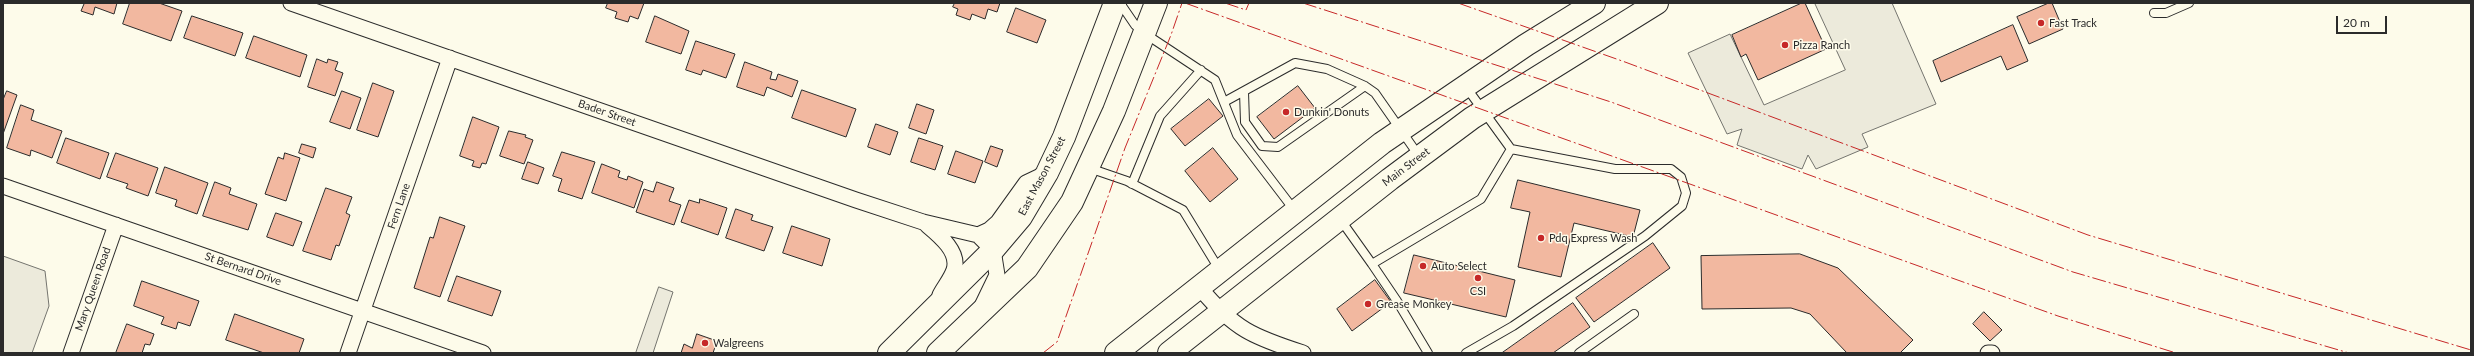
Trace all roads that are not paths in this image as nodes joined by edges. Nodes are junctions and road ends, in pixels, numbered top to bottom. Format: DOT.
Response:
graph roads {
  1 [pos="291,3"];
  2 [pos="1115,3"];
  3 [pos="1120,3"];
  4 [pos="1156,3"];
  5 [pos="1594,3"];
  6 [pos="1657,3"];
  7 [pos="2190,3"];
  8 [pos="2154,13"];
  9 [pos="1144,33"];
  10 [pos="450,58"];
  11 [pos="1201,70"];
  12 [pos="1365,86"];
  13 [pos="1466,86"];
  14 [pos="1244,92"];
  15 [pos="1224,102"];
  16 [pos="1484,111"];
  17 [pos="1402,130"];
  18 [pos="1510,149"];
  19 [pos="1420,156"];
  20 [pos="1088,168"];
  21 [pos="1046,174"];
  22 [pos="1132,184"];
  23 [pos="3,186"];
  24 [pos="1295,212"];
  25 [pos="1340,219"];
  26 [pos="923,222"];
  27 [pos="116,225"];
  28 [pos="978,235"];
  29 [pos="993,250"];
  30 [pos="1372,264"];
  31 [pos="1221,272"];
  32 [pos="1200,288"];
  33 [pos="933,309"];
  34 [pos="362,310"];
  35 [pos="1221,313"];
  36 [pos="1634,314"];
  37 [pos="974,320"];
  38 [pos="71,353"];
  39 [pos="348,353"];
  40 [pos="483,353"];
  41 [pos="888,353"];
  42 [pos="938,353"];
  43 [pos="1116,353"];
  44 [pos="1169,353"];
  45 [pos="1303,353"];
  46 [pos="1428,353"];
  47 [pos="1466,353"];
  48 [pos="1579,353"];
  49 [pos="1988,353"];
  50 [pos="1992,353"];
  1 -- 10 [label="street, Bader Street"];
  2 -- 21 [label="main road, East Mason Street"];
  3 -- 9 [label="lane"];
  4 -- 9 [label="main road"];
  5 -- 13 [label="main road"];
  6 -- 16 [label="main road, Main Street"];
  7 -- 8 [label="lane"];
  9 -- 11 [label="lane"];
  9 -- 20 [label="main road"];
  10 -- 26 [label="street, Bader Street"];
  10 -- 34 [label="street, Fern Lane"];
  11 -- 15 [label="lane"];
  11 -- 22 [label="lane"];
  12 -- 14 [label="lane"];
  12 -- 14 [label="lane"];
  12 -- 17 [label="lane"];
  13 -- 16 [label="lane"];
  13 -- 17 [label="main road"];
  14 -- 15 [label="lane"];
  15 -- 24 [label="lane"];
  16 -- 18 [label="lane"];
  16 -- 19 [label="main road, Main Street"];
  17 -- 19 [label="lane"];
  17 -- 24 [label="main road"];
  18 -- 30 [label="lane"];
  18 -- 47 [label="lane"];
  19 -- 25 [label="main road, Main Street"];
  20 -- 22 [label="lane"];
  20 -- 37 [label="main road"];
  21 -- 28 [label="street"];
  21 -- 29 [label="main road, East Mason Street"];
  22 -- 31 [label="lane"];
  23 -- 27 [label="street, St Bernard Drive"];
  24 -- 31 [label="main road"];
  25 -- 30 [label="lane"];
  25 -- 35 [label="main road, Main Street"];
  26 -- 28 [label="street, Bader Street"];
  26 -- 33 [label="street, Bader Street"];
  27 -- 34 [label="street, St Bernard Drive"];
  27 -- 38 [label="street, Mary Queen Road"];
  28 -- 29 [label="street"];
  29 -- 33 [label="main road, East Mason Street"];
  29 -- 37 [label="street"];
  30 -- 46 [label="lane"];
  31 -- 32 [label="main road"];
  32 -- 35 [label="street"];
  32 -- 43 [label="main road"];
  33 -- 41 [label="main road, East Mason Street"];
  34 -- 39 [label="street, Fern Lane"];
  34 -- 40 [label="street, St Bernard Drive"];
  35 -- 44 [label="main road, Main Street"];
  35 -- 45 [label="street"];
  36 -- 48 [label="lane"];
  37 -- 42 [label="main road"];
  49 -- 50 [label="street"];
}
